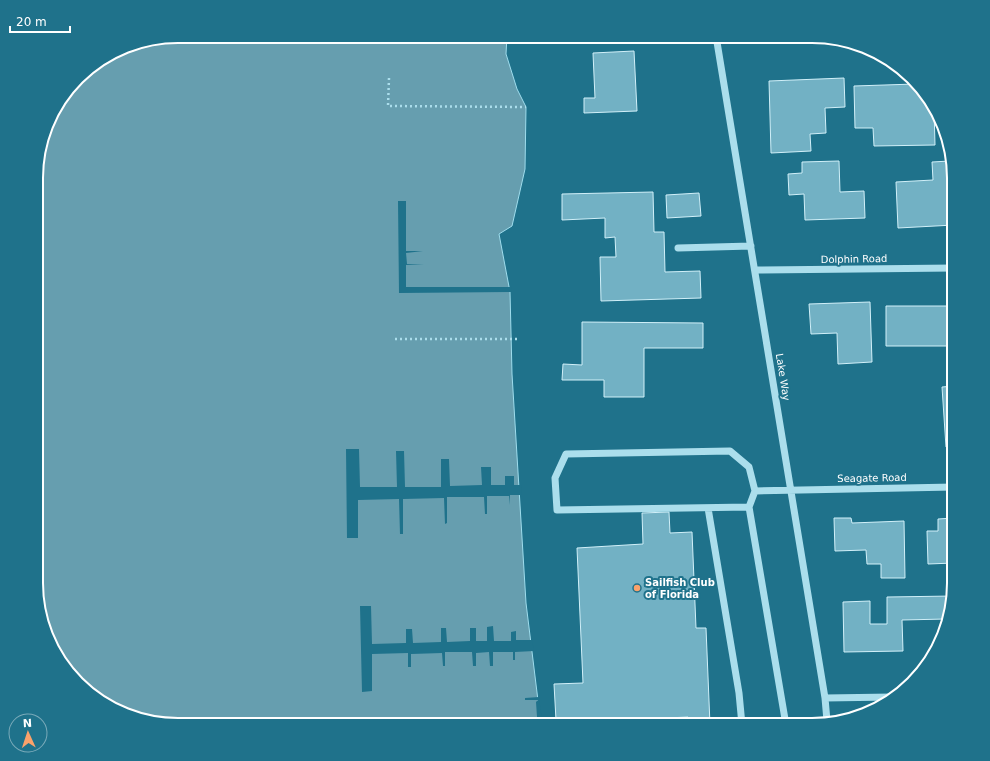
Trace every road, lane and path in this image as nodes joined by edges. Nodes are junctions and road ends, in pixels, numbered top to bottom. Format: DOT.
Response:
graph roads {
  1 [pos="717,43"];
  2 [pos="389,78"];
  3 [pos="526,107"];
  4 [pos="751,246"];
  5 [pos="678,248"];
  6 [pos="947,268"];
  7 [pos="755,270"];
  8 [pos="395,339"];
  9 [pos="520,339"];
  10 [pos="947,487"];
  11 [pos="791,490"];
  12 [pos="755,491"];
  13 [pos="749,507"];
  14 [pos="708,508"];
  15 [pos="884,697"];
  16 [pos="825,698"];
  17 [pos="827,717"];
  18 [pos="741,718"];
  19 [pos="785,718"];
  1 -- 4 [label="street, Lake Way"];
  2 -- 3 [label="path"];
  4 -- 5 [label="street"];
  4 -- 7 [label="street, Lake Way"];
  6 -- 7 [label="street, Dolphin Road"];
  7 -- 11 [label="street, Lake Way"];
  8 -- 9 [label="path"];
  10 -- 11 [label="street, Seagate Road"];
  11 -- 12 [label="street, Seagate Road"];
  11 -- 16 [label="street, Lake Way"];
  12 -- 13 [label="street"];
  12 -- 14 [label="street"];
  13 -- 14 [label="street"];
  13 -- 19 [label="street"];
  14 -- 18 [label="street"];
  15 -- 16 [label="street"];
  16 -- 17 [label="street, Lake Way"];
}
